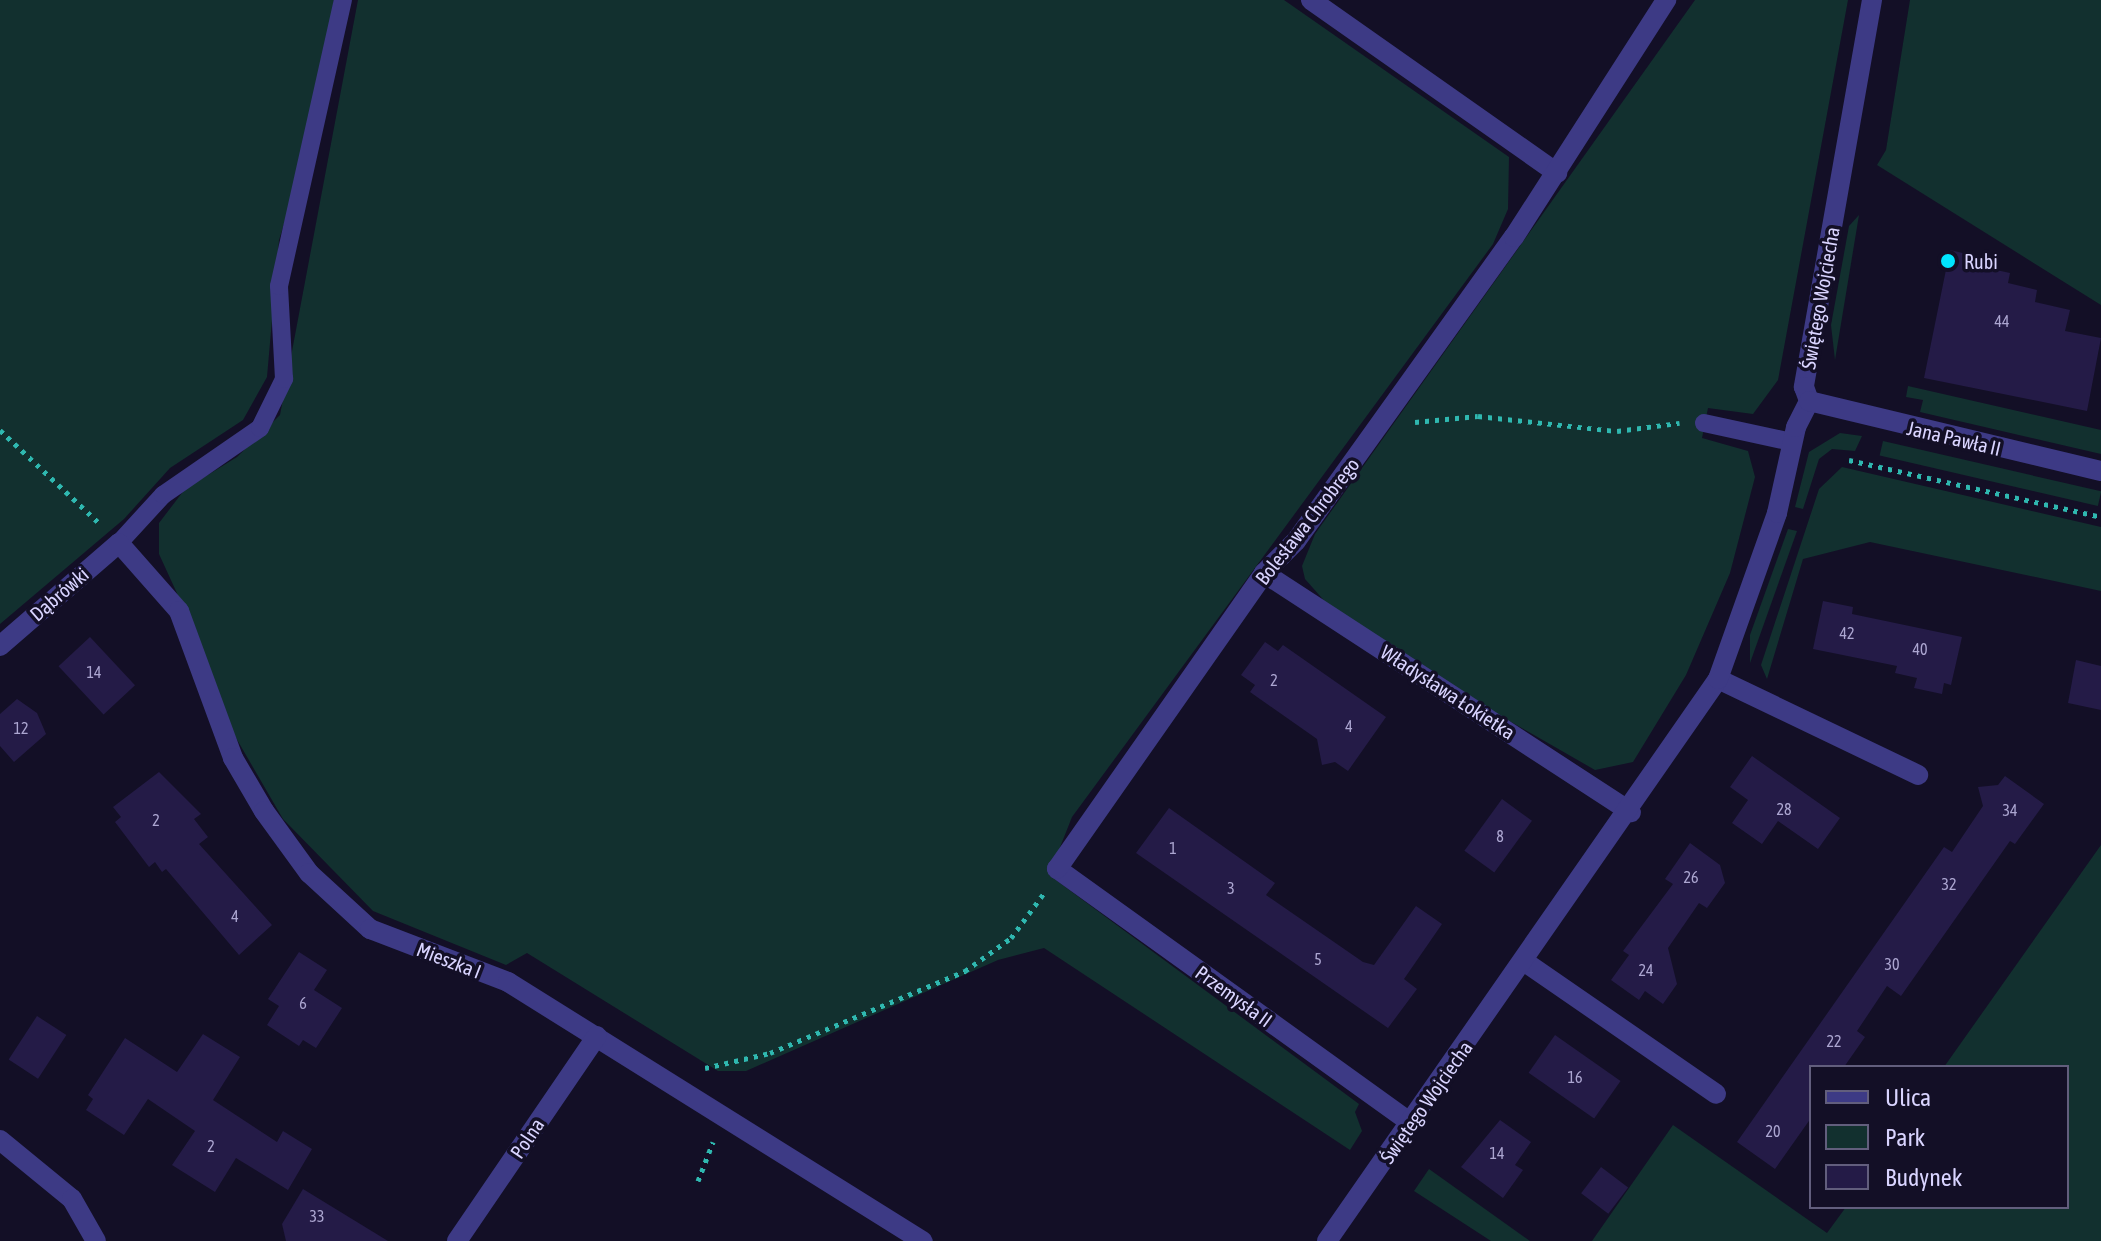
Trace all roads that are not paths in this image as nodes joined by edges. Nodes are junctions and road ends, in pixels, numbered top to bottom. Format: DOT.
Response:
graph roads {
  1 [pos="343,0"];
  2 [pos="1311,0"];
  3 [pos="1666,0"];
  4 [pos="1872,0"];
  5 [pos="1557,173"];
  6 [pos="1809,401"];
  7 [pos="1704,423"];
  8 [pos="1792,442"];
  9 [pos="2101,471"];
  10 [pos="119,543"];
  11 [pos="1264,573"];
  12 [pos="0,646"];
  13 [pos="1718,679"];
  14 [pos="1918,775"];
  15 [pos="1631,812"];
  16 [pos="1057,869"];
  17 [pos="1525,962"];
  18 [pos="597,1036"];
  19 [pos="1716,1094"];
  20 [pos="1411,1123"];
  21 [pos="0,1140"];
  22 [pos="96,1241"];
  23 [pos="457,1241"];
  24 [pos="923,1241"];
  25 [pos="1327,1241"];
  1 -- 10 [label="lane"];
  2 -- 5 [label="street"];
  3 -- 5 [label="street, Bolesława Chrobrego"];
  4 -- 6 [label="street, Świętego Wojciecha"];
  5 -- 11 [label="street, Bolesława Chrobrego"];
  6 -- 8 [label="street, Świętego Wojciecha"];
  6 -- 9 [label="street, Jana Pawła II"];
  7 -- 8 [label="lane"];
  8 -- 13 [label="street, Świętego Wojciecha"];
  10 -- 12 [label="street, Dąbrówki"];
  10 -- 18 [label="street, Mieszka I"];
  11 -- 15 [label="street, Władysława Łokietka"];
  11 -- 16 [label="street, Bolesława Chrobrego"];
  13 -- 14 [label="street"];
  13 -- 15 [label="street, Świętego Wojciecha"];
  15 -- 17 [label="street, Świętego Wojciecha"];
  16 -- 20 [label="street, Przemysła II"];
  17 -- 19 [label="street"];
  17 -- 20 [label="street, Świętego Wojciecha"];
  18 -- 23 [label="street, Polna"];
  18 -- 24 [label="street, Mieszka I"];
  20 -- 25 [label="street, Świętego Wojciecha"];
  21 -- 22 [label="street"];
}
